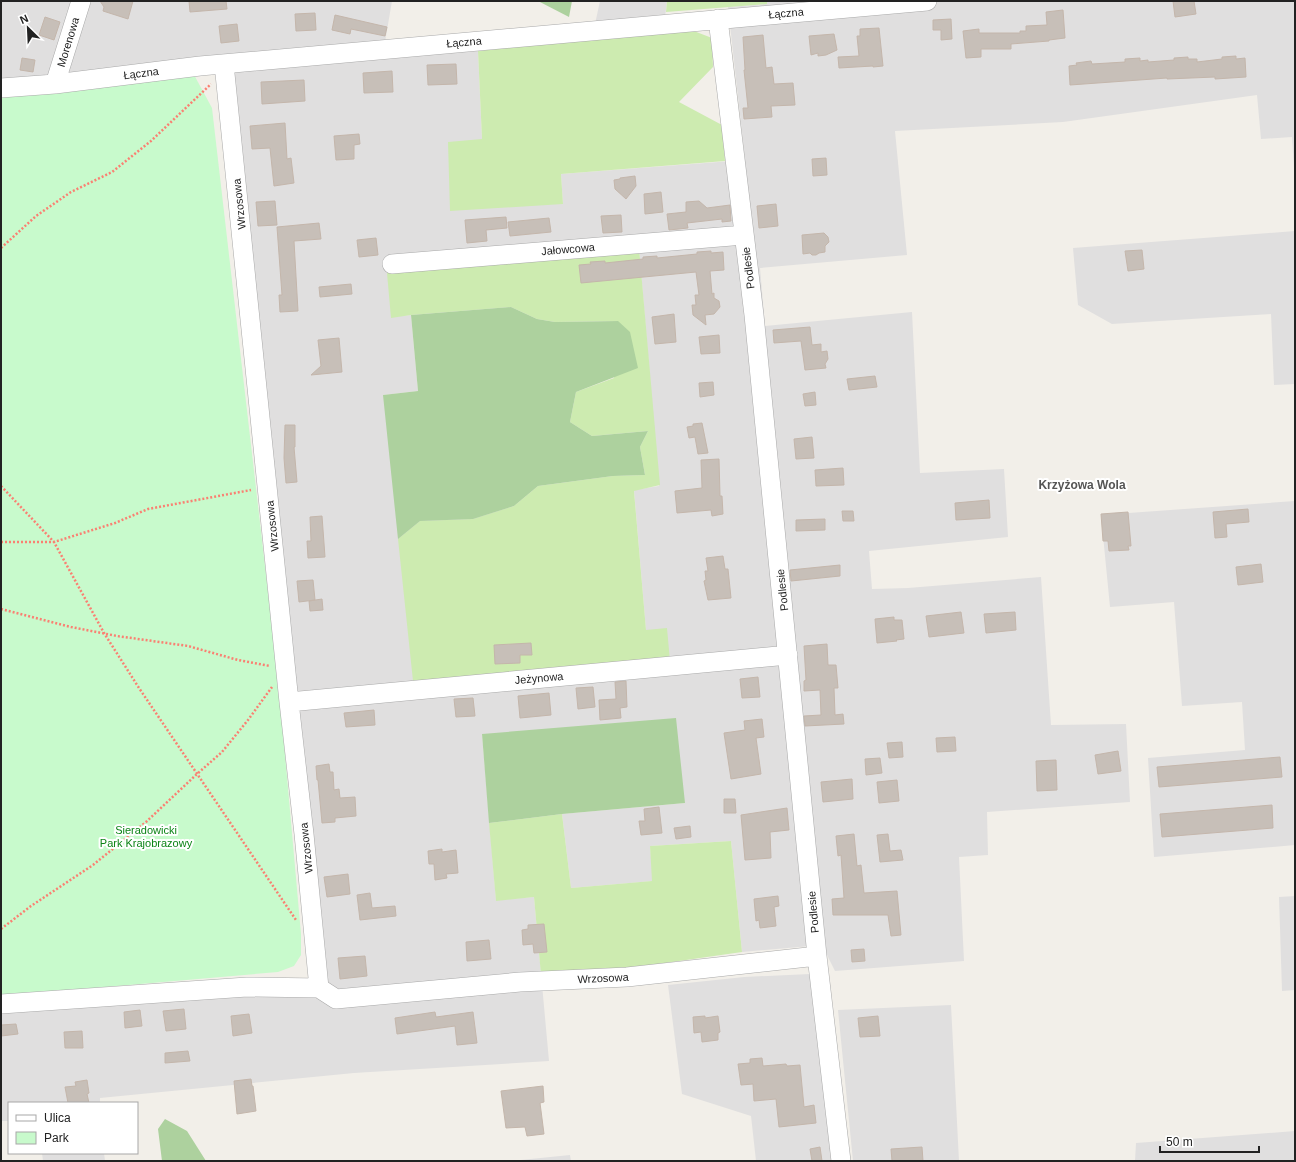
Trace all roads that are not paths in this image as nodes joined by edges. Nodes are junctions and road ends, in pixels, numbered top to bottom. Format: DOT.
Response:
graph roads {
  1 [pos="81,1"];
  2 [pos="926,1"];
  3 [pos="718,19"];
  4 [pos="224,64"];
  5 [pos="55,84"];
  6 [pos="1,88"];
  7 [pos="744,234"];
  8 [pos="392,264"];
  9 [pos="788,655"];
  10 [pos="289,702"];
  11 [pos="817,956"];
  12 [pos="319,988"];
  13 [pos="1,1004"];
  14 [pos="841,1161"];
  1 -- 5 [label="street, Morenowa"];
  2 -- 3 [label="street, Łączna"];
  3 -- 4 [label="street, Łączna"];
  3 -- 7 [label="street, Podlesie"];
  4 -- 5 [label="street, Łączna"];
  4 -- 10 [label="street, Wrzosowa"];
  5 -- 6 [label="street, Łączna"];
  7 -- 8 [label="street, Jałowcowa"];
  7 -- 9 [label="street, Podlesie"];
  9 -- 10 [label="street, Jeżynowa"];
  9 -- 11 [label="street, Podlesie"];
  10 -- 12 [label="street, Wrzosowa"];
  11 -- 12 [label="street, Wrzosowa"];
  11 -- 14 [label="street, Podlesie"];
  12 -- 13 [label="street"];
}
